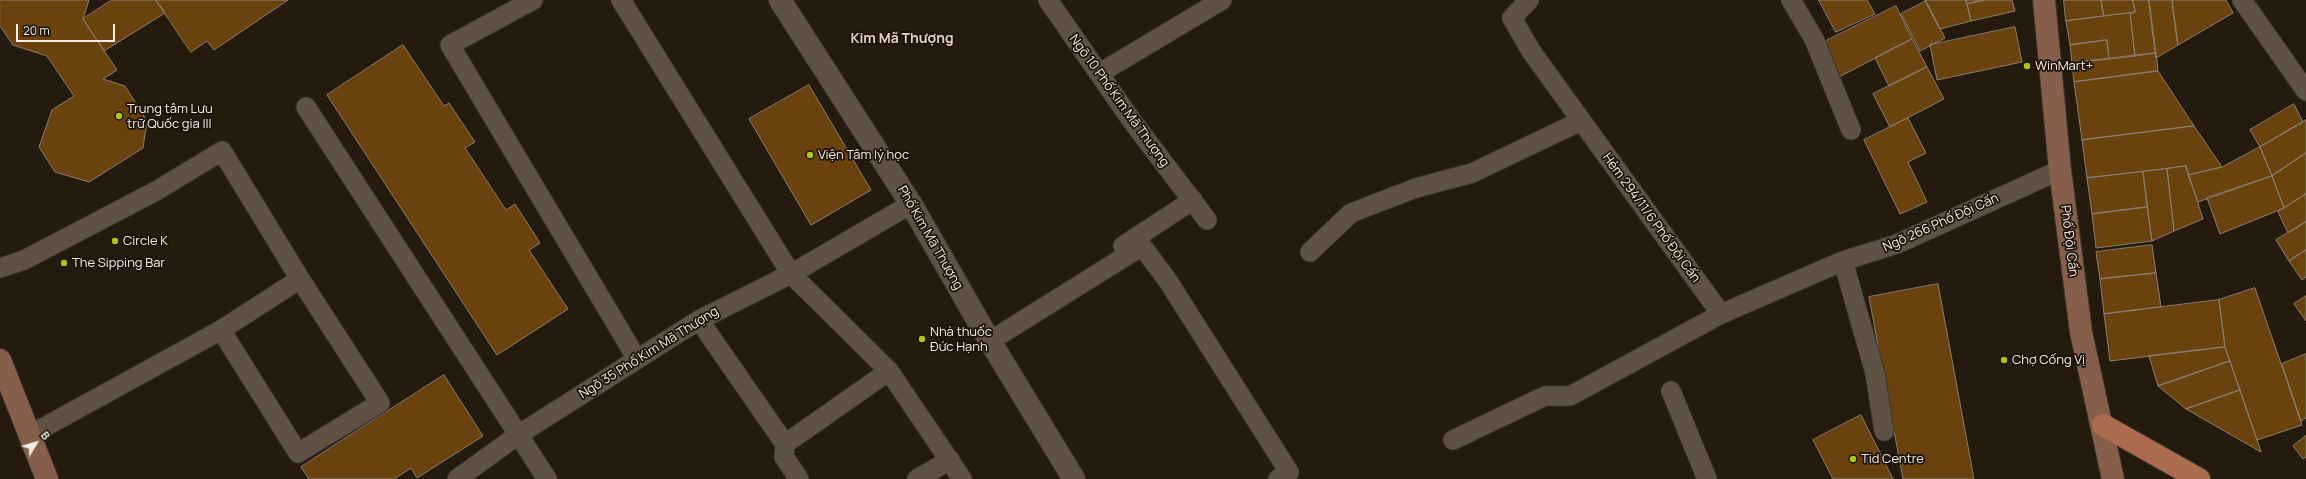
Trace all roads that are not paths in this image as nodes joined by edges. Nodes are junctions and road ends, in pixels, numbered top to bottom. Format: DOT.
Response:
graph roads {
  1 [pos="533,0"];
  2 [pos="621,0"];
  3 [pos="780,0"];
  4 [pos="1048,0"];
  5 [pos="1222,0"];
  6 [pos="1528,0"];
  7 [pos="1791,0"];
  8 [pos="2044,0"];
  9 [pos="2242,0"];
  10 [pos="1100,73"];
  11 [pos="2306,91"];
  12 [pos="306,107"];
  13 [pos="1581,122"];
  14 [pos="1851,130"];
  15 [pos="2060,170"];
  16 [pos="1193,200"];
  17 [pos="911,204"];
  18 [pos="1208,220"];
  19 [pos="1310,252"];
  20 [pos="1843,261"];
  21 [pos="0,268"];
  22 [pos="791,274"];
  23 [pos="300,280"];
  24 [pos="1721,314"];
  25 [pos="699,320"];
  26 [pos="221,330"];
  27 [pos="987,337"];
  28 [pos="637,359"];
  29 [pos="0,360"];
  30 [pos="889,371"];
  31 [pos="1671,391"];
  32 [pos="2103,425"];
  33 [pos="1884,431"];
  34 [pos="518,435"];
  35 [pos="30,436"];
  36 [pos="1453,440"];
  37 [pos="785,444"];
  38 [pos="950,460"];
  39 [pos="47,479"];
  40 [pos="457,479"];
  41 [pos="547,479"];
  42 [pos="799,479"];
  43 [pos="917,479"];
  44 [pos="962,479"];
  45 [pos="1074,479"];
  46 [pos="1278,479"];
  47 [pos="1707,479"];
  48 [pos="2113,479"];
  49 [pos="2199,479"];
  1 -- 28 [label="lane"];
  2 -- 22 [label="lane"];
  3 -- 17 [label="street, Phố Kim Mã Thượng"];
  4 -- 10 [label="lane, Ngõ 10 Phố Kim Mã Thượng"];
  5 -- 10 [label="lane"];
  6 -- 13 [label="lane, Hẻm 294/11/6 Phố Đội Cấn"];
  7 -- 14 [label="lane"];
  8 -- 15 [label="street, Phố Đội Cấn"];
  9 -- 11 [label="lane"];
  10 -- 16 [label="lane, Ngõ 10 Phố Kim Mã Thượng"];
  12 -- 34 [label="lane"];
  13 -- 19 [label="lane"];
  13 -- 24 [label="lane, Hẻm 294/11/6 Phố Đội Cấn"];
  15 -- 20 [label="lane, Ngõ 266 Phố Đội Cấn"];
  15 -- 32 [label="street, Phố Đội Cấn"];
  16 -- 18 [label="lane, Ngõ 10 Phố Kim Mã Thượng"];
  16 -- 27 [label="lane"];
  17 -- 22 [label="lane, Ngõ 35 Phố Kim Mã Thượng"];
  17 -- 27 [label="street, Phố Kim Mã Thượng"];
  20 -- 24 [label="lane, Ngõ 266 Phố Đội Cấn"];
  20 -- 33 [label="lane"];
  21 -- 23 [label="lane"];
  22 -- 25 [label="lane, Ngõ 35 Phố Kim Mã Thượng"];
  22 -- 30 [label="lane"];
  23 -- 26 [label="lane"];
  23 -- 26 [label="lane"];
  24 -- 36 [label="lane, Ngõ 266 Phố Đội Cấn"];
  25 -- 28 [label="lane, Ngõ 35 Phố Kim Mã Thượng"];
  25 -- 37 [label="lane"];
  26 -- 35 [label="lane"];
  27 -- 45 [label="street, Phố Kim Mã Thượng"];
  27 -- 46 [label="lane"];
  28 -- 34 [label="lane, Ngõ 35 Phố Kim Mã Thượng"];
  29 -- 35 [label="street"];
  30 -- 37 [label="lane"];
  30 -- 38 [label="lane"];
  31 -- 47 [label="lane"];
  32 -- 48 [label="street, Phố Đội Cấn"];
  32 -- 49 [label="main road"];
  34 -- 40 [label="lane, Ngõ 35 Phố Kim Mã Thượng"];
  34 -- 41 [label="lane"];
  35 -- 39 [label="street"];
  37 -- 42 [label="lane"];
  38 -- 43 [label="lane"];
  38 -- 44 [label="lane"];
}
